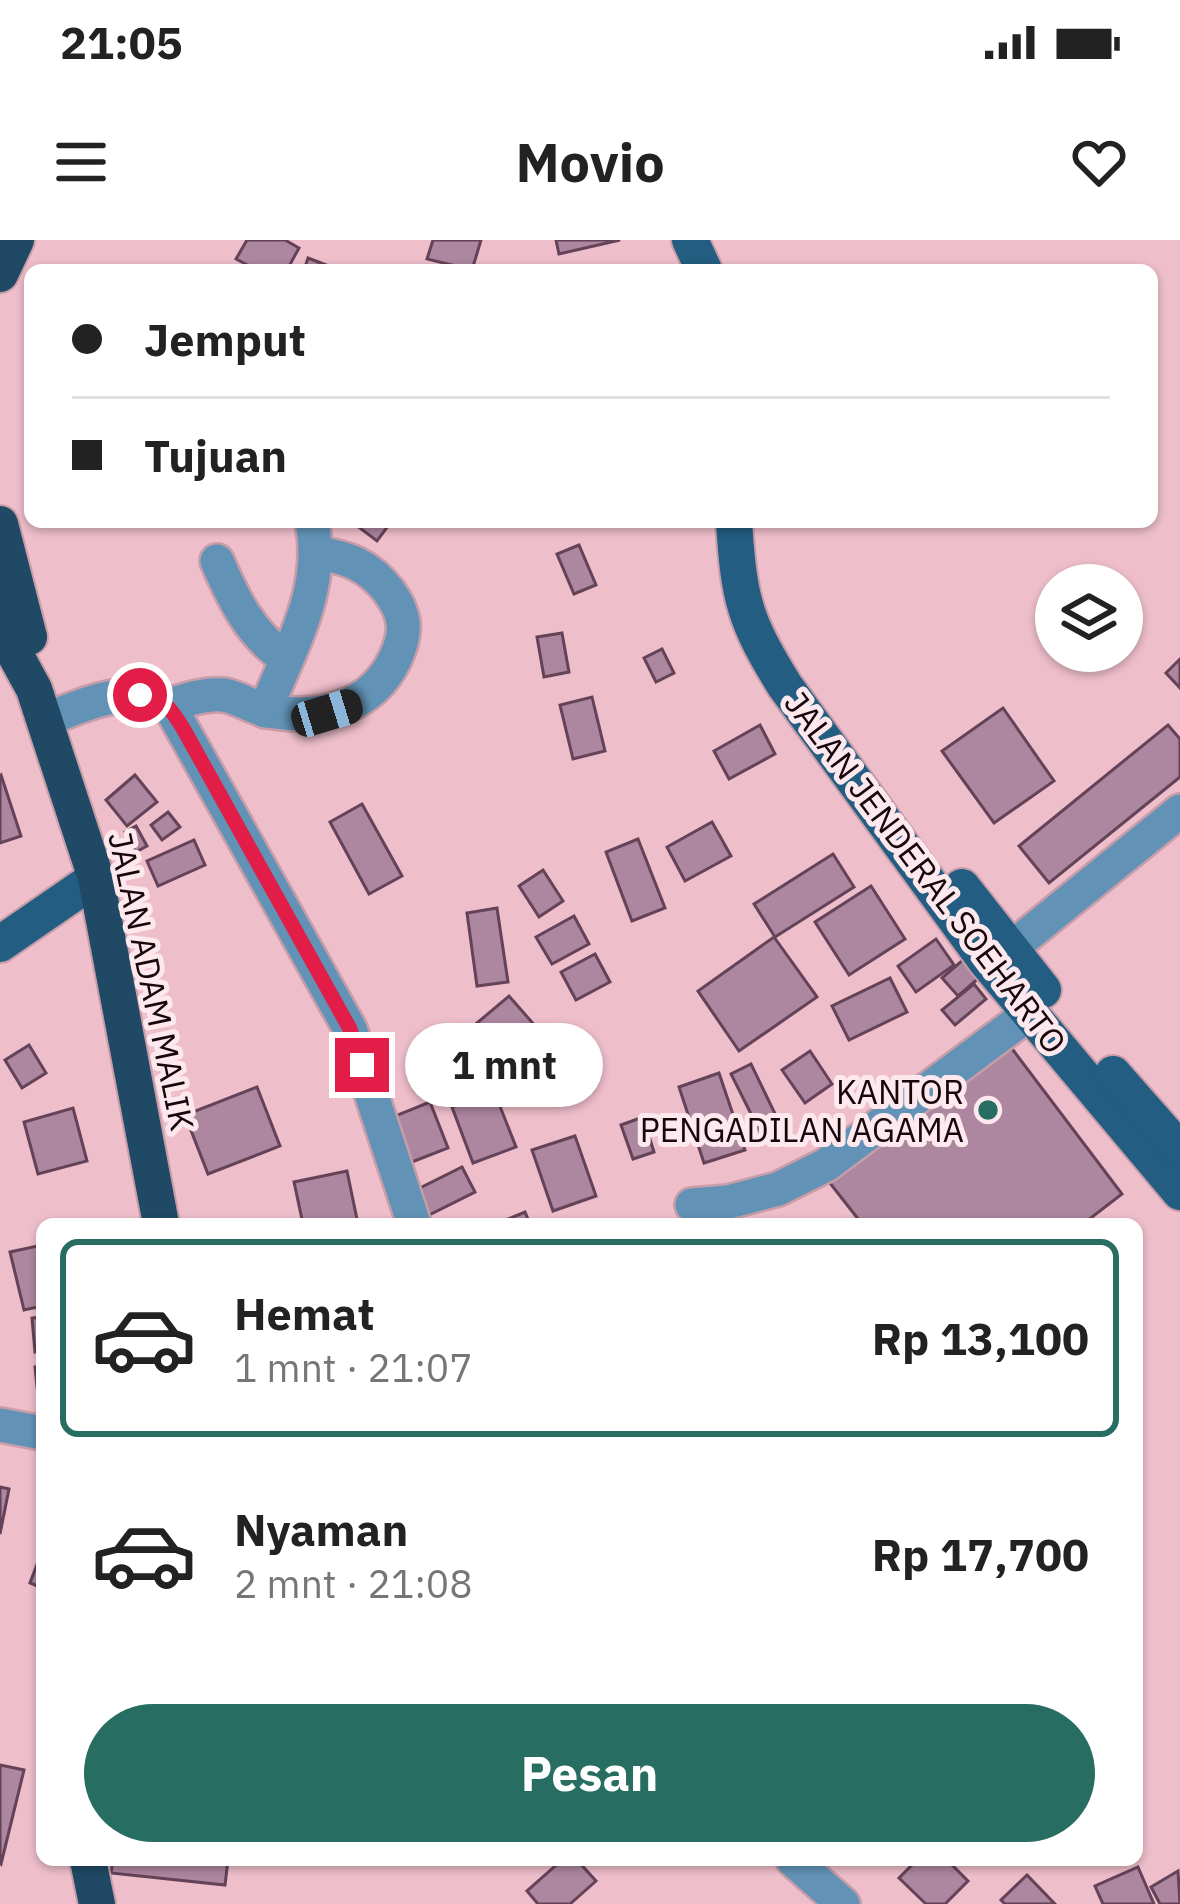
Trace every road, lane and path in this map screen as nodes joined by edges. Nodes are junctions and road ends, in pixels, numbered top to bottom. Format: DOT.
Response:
graph roads {
  1 [pos="16,240"];
  2 [pos="0,274"];
  3 [pos="0,524"];
  4 [pos="735,528"];
  5 [pos="756,528"];
  6 [pos="314,537"];
  7 [pos="217,561"];
  8 [pos="0,606"];
  9 [pos="286,658"];
  10 [pos="39,705"];
  11 [pos="169,705"];
  12 [pos="265,711"];
  13 [pos="1180,811"];
  14 [pos="95,878"];
  15 [pos="0,944"];
  16 [pos="997,956"];
  17 [pos="1030,1013"];
  18 [pos="1180,1150"];
  19 [pos="1180,1192"];
  20 [pos="692,1204"];
  21 [pos="160,1218"];
  22 [pos="412,1218"];
  23 [pos="0,1425"];
  24 [pos="36,1432"];
  25 [pos="89,1866"];
  26 [pos="801,1866"];
  27 [pos="97,1904"];
  28 [pos="844,1904"];
  1 -- 2 [label="highway"];
  3 -- 10 [label="highway, JALAN ADAM MALIK"];
  4 -- 16 [label="main road, JALAN JENDERAL SOEHARTO"];
  5 -- 16 [label="main road, JALAN JENDERAL SOEHARTO"];
  6 -- 9 [label="street"];
  6 -- 12 [label="street"];
  7 -- 9 [label="street"];
  8 -- 10 [label="highway, JALAN ADAM MALIK"];
  9 -- 12 [label="street"];
  10 -- 11 [label="street"];
  10 -- 14 [label="highway, JALAN ADAM MALIK"];
  11 -- 12 [label="street"];
  11 -- 22 [label="street"];
  13 -- 16 [label="street"];
  14 -- 15 [label="main road"];
  14 -- 21 [label="highway, JALAN ADAM MALIK"];
  16 -- 17 [label="main road, JALAN JENDERAL SOEHARTO"];
  16 -- 18 [label="main road, JALAN JENDERAL SOEHARTO"];
  17 -- 19 [label="main road, JALAN JENDERAL SOEHARTO"];
  17 -- 20 [label="street"];
  23 -- 24 [label="street"];
  25 -- 27 [label="highway"];
  26 -- 28 [label="street"];
}
